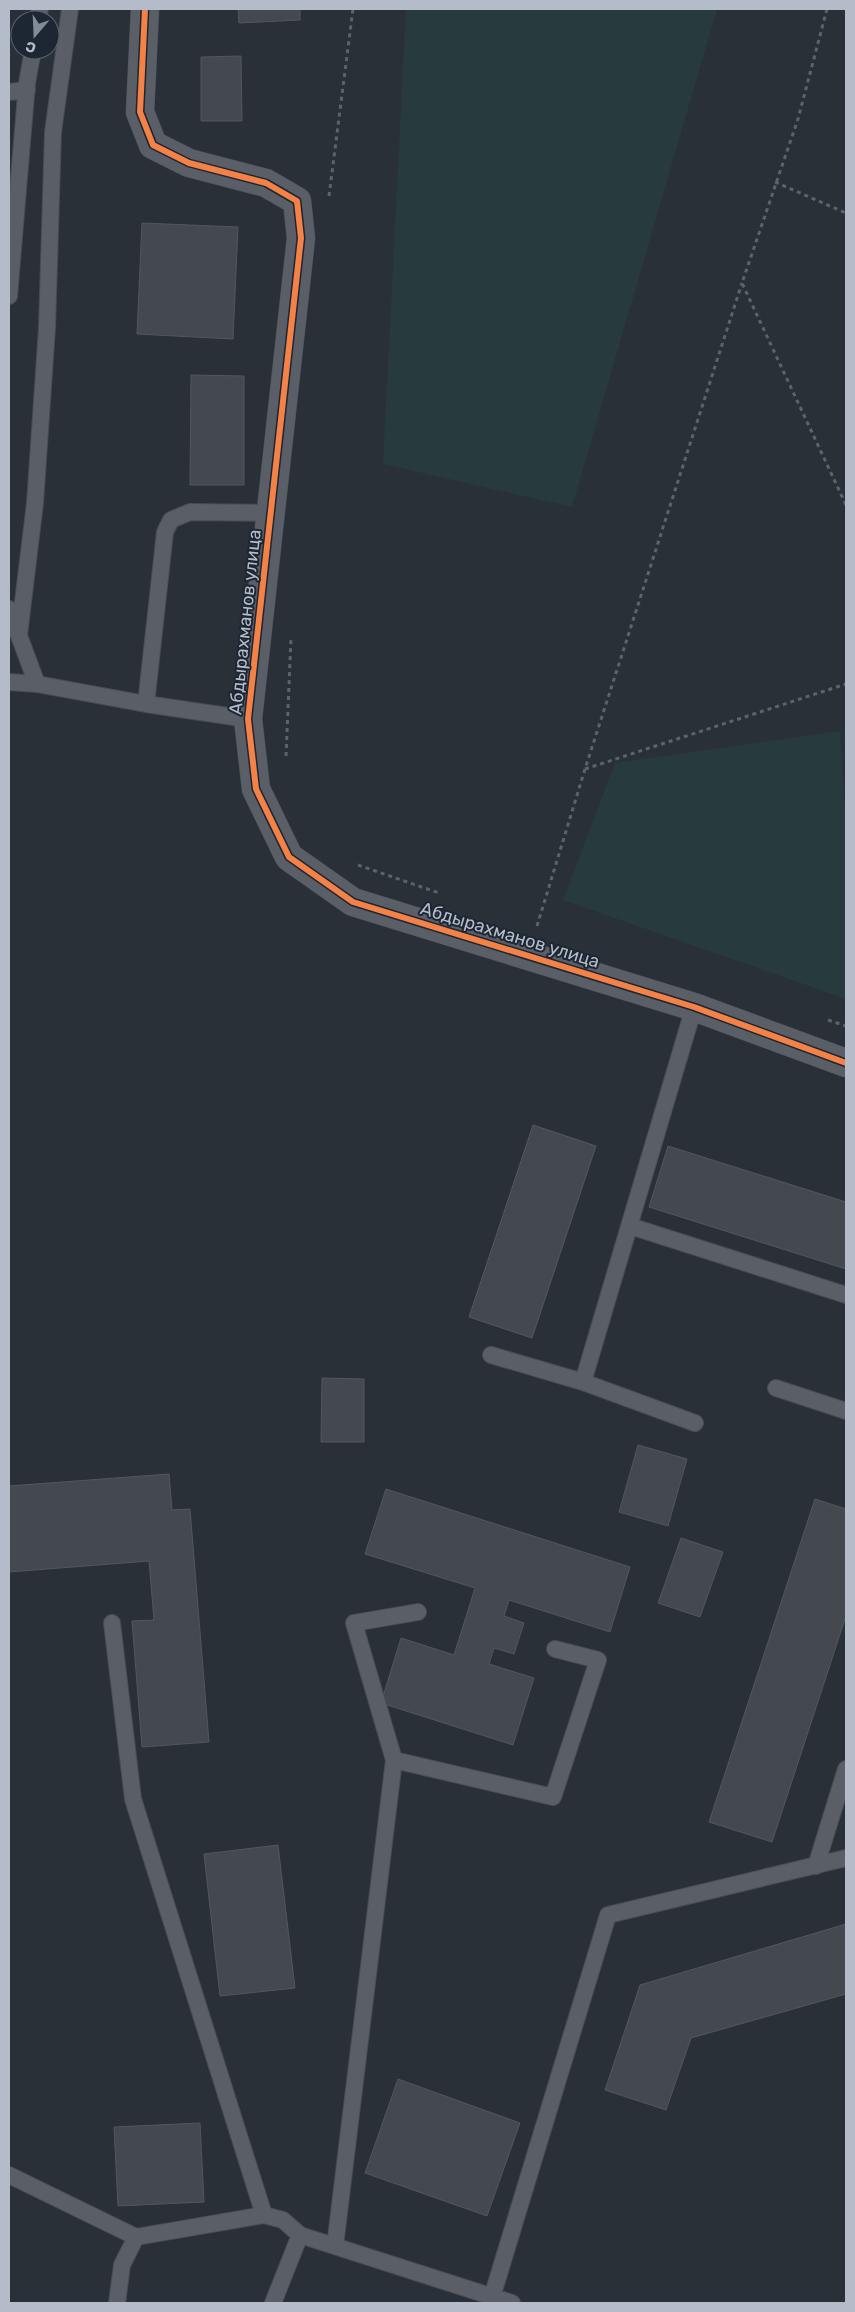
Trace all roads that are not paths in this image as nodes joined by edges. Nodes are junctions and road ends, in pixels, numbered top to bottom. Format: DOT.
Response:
graph roads {
  1 [pos="70,9"];
  2 [pos="145,9"];
  3 [pos="32,60"];
  4 [pos="27,90"];
  5 [pos="9,92"];
  6 [pos="9,296"];
  7 [pos="271,513"];
  8 [pos="9,609"];
  9 [pos="19,635"];
  10 [pos="9,682"];
  11 [pos="37,684"];
  12 [pos="146,704"];
  13 [pos="248,719"];
  14 [pos="694,1008"];
  15 [pos="846,1062"];
  16 [pos="630,1226"];
  17 [pos="846,1295"];
  18 [pos="491,1355"];
  19 [pos="583,1382"];
  20 [pos="776,1388"];
  21 [pos="846,1411"];
  22 [pos="696,1423"];
  23 [pos="418,1612"];
  24 [pos="112,1623"];
  25 [pos="555,1649"];
  26 [pos="394,1760"];
  27 [pos="846,1769"];
  28 [pos="846,1858"];
  29 [pos="816,1866"];
  30 [pos="9,2175"];
  31 [pos="264,2215"];
  32 [pos="300,2235"];
  33 [pos="136,2237"];
  34 [pos="335,2246"];
  35 [pos="492,2297"];
  36 [pos="117,2303"];
  37 [pos="272,2303"];
  38 [pos="512,2303"];
  1 -- 9 [label="lane"];
  2 -- 7 [label="street, Абдырахманов улица"];
  3 -- 4 [label="lane"];
  4 -- 5 [label="lane"];
  4 -- 6 [label="lane"];
  7 -- 12 [label="lane"];
  7 -- 13 [label="street, Абдырахманов улица"];
  8 -- 9 [label="lane"];
  9 -- 11 [label="lane"];
  10 -- 11 [label="lane"];
  11 -- 12 [label="lane"];
  12 -- 13 [label="lane"];
  13 -- 14 [label="street, Абдырахманов улица"];
  14 -- 15 [label="street, Абдырахманов улица"];
  14 -- 16 [label="lane"];
  16 -- 17 [label="lane"];
  16 -- 19 [label="lane"];
  18 -- 19 [label="lane"];
  19 -- 22 [label="lane"];
  20 -- 21 [label="lane"];
  23 -- 26 [label="lane"];
  24 -- 31 [label="lane"];
  25 -- 26 [label="lane"];
  26 -- 34 [label="lane"];
  27 -- 29 [label="lane"];
  28 -- 29 [label="lane"];
  29 -- 35 [label="lane"];
  30 -- 33 [label="lane"];
  31 -- 32 [label="lane"];
  31 -- 33 [label="lane"];
  32 -- 34 [label="lane"];
  32 -- 37 [label="lane"];
  33 -- 36 [label="lane"];
  34 -- 35 [label="lane"];
  35 -- 38 [label="lane"];
}
